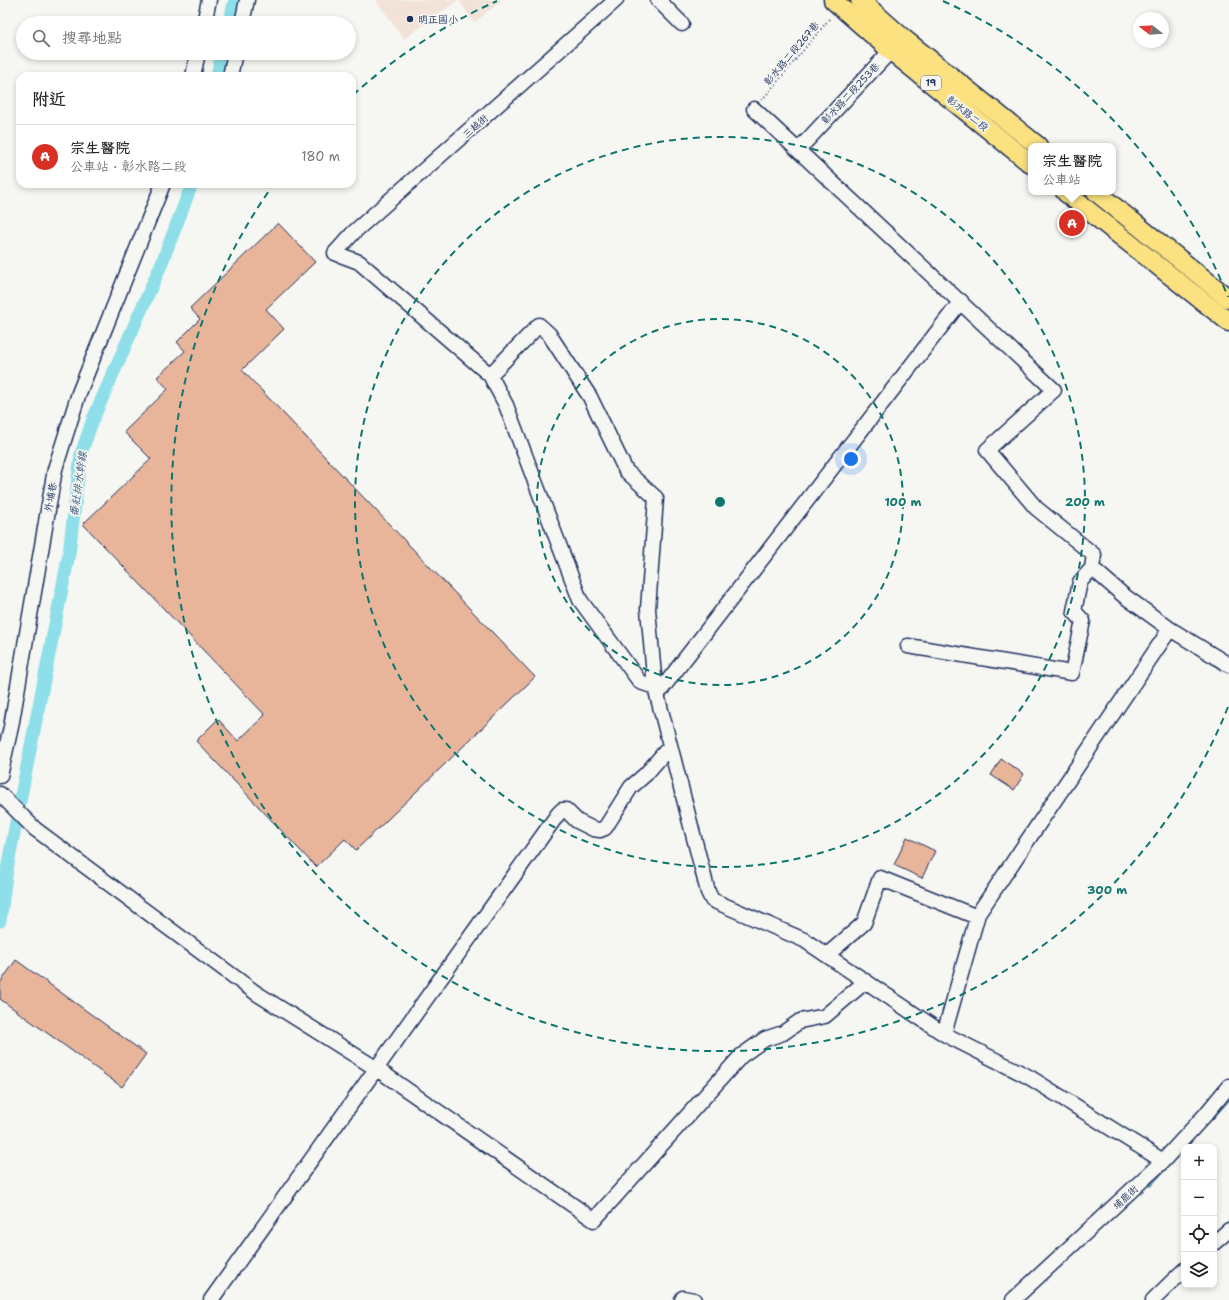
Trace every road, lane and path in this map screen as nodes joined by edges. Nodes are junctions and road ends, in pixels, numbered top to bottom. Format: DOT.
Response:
graph roads {
  1 [pos="209,0"];
  2 [pos="247,0"];
  3 [pos="616,0"];
  4 [pos="658,0"];
  5 [pos="860,0"];
  6 [pos="836,4"];
  7 [pos="206,16"];
  8 [pos="244,16"];
  9 [pos="682,24"];
  10 [pos="897,44"];
  11 [pos="196,60"];
  12 [pos="233,60"];
  13 [pos="194,72"];
  14 [pos="231,72"];
  15 [pos="754,109"];
  16 [pos="1034,143"];
  17 [pos="799,149"];
  18 [pos="1028,161"];
  19 [pos="161,188"];
  20 [pos="1074,195"];
  21 [pos="1100,195"];
  22 [pos="1229,299"];
  23 [pos="961,301"];
  24 [pos="1229,322"];
  25 [pos="490,375"];
  26 [pos="1092,568"];
  27 [pos="1170,629"];
  28 [pos="908,646"];
  29 [pos="1229,665"];
  30 [pos="656,691"];
  31 [pos="670,746"];
  32 [pos="0,776"];
  33 [pos="0,794"];
  34 [pos="977,917"];
  35 [pos="827,955"];
  36 [pos="865,982"];
  37 [pos="944,1034"];
  38 [pos="377,1068"];
  39 [pos="1229,1086"];
  40 [pos="1163,1161"];
  41 [pos="1229,1230"];
  42 [pos="1217,1240"];
  43 [pos="1181,1273"];
  44 [pos="211,1300"];
  45 [pos="682,1300"];
  46 [pos="694,1300"];
  47 [pos="1013,1300"];
  48 [pos="1153,1300"];
  1 -- 7 [label="street"];
  2 -- 8 [label="street"];
  3 -- 25 [label="street, 三越街"];
  4 -- 9 [label="street"];
  5 -- 10 [label="main road, 彰水路二段 / 19"];
  6 -- 10 [label="main road, 彰水路二段 / 19"];
  6 -- 15 [label="path, 彰水路二段267巷"];
  10 -- 16 [label="main road, 彰水路二段 / 19"];
  10 -- 17 [label="street, 彰水路二段253巷"];
  10 -- 18 [label="main road, 彰水路二段 / 19"];
  11 -- 13 [label="street"];
  12 -- 14 [label="street"];
  15 -- 17 [label="street"];
  17 -- 23 [label="street"];
  19 -- 32 [label="street, 外埔巷"];
  20 -- 24 [label="main road"];
  21 -- 22 [label="main road"];
  23 -- 26 [label="street"];
  23 -- 30 [label="street"];
  25 -- 30 [label="street"];
  25 -- 30 [label="street"];
  26 -- 27 [label="street"];
  26 -- 28 [label="street"];
  27 -- 29 [label="street"];
  27 -- 34 [label="street"];
  30 -- 31 [label="street"];
  31 -- 35 [label="street"];
  31 -- 38 [label="street"];
  33 -- 38 [label="street"];
  34 -- 35 [label="street"];
  34 -- 37 [label="street"];
  35 -- 36 [label="street"];
  36 -- 37 [label="street"];
  36 -- 38 [label="street"];
  37 -- 40 [label="street"];
  38 -- 44 [label="street"];
  39 -- 40 [label="street, 埔鹿街"];
  40 -- 47 [label="street, 埔鹿街"];
  41 -- 42 [label="street"];
  43 -- 48 [label="street"];
  45 -- 46 [label="street"];
}
